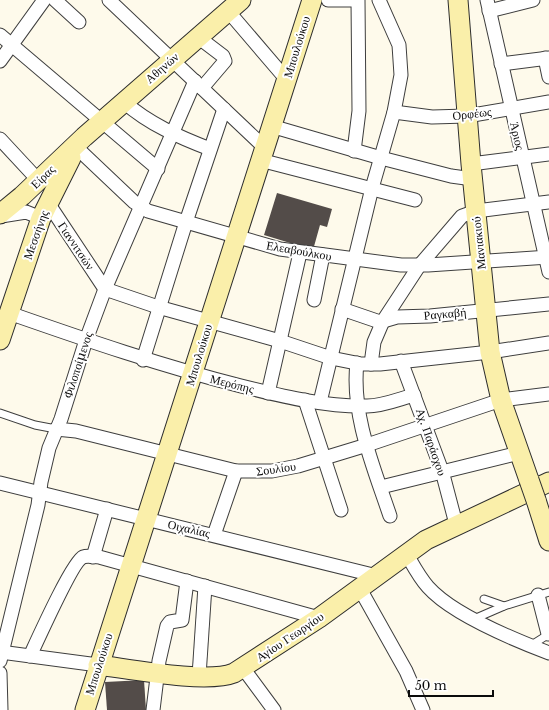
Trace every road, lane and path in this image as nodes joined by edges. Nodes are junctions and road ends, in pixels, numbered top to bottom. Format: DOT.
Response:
graph roads {
  1 [pos="44,0"];
  2 [pos="54,0"];
  3 [pos="109,0"];
  4 [pos="312,0"];
  5 [pos="328,0"];
  6 [pos="357,0"];
  7 [pos="379,0"];
  8 [pos="458,0"];
  9 [pos="533,0"];
  10 [pos="234,6"];
  11 [pos="488,6"];
  12 [pos="79,22"];
  13 [pos="0,35"];
  14 [pos="198,37"];
  15 [pos="12,45"];
  16 [pos="547,58"];
  17 [pos="172,60"];
  18 [pos="0,61"];
  19 [pos="501,64"];
  20 [pos="549,77"];
  21 [pos="286,80"];
  22 [pos="198,84"];
  23 [pos="124,102"];
  24 [pos="549,102"];
  25 [pos="511,108"];
  26 [pos="224,109"];
  27 [pos="394,112"];
  28 [pos="467,116"];
  29 [pos="102,121"];
  30 [pos="271,126"];
  31 [pos="172,134"];
  32 [pos="0,139"];
  33 [pos="81,142"];
  34 [pos="210,149"];
  35 [pos="354,151"];
  36 [pos="262,153"];
  37 [pos="549,154"];
  38 [pos="381,158"];
  39 [pos="522,158"];
  40 [pos="158,169"];
  41 [pos="472,172"];
  42 [pos="39,181"];
  43 [pos="372,188"];
  44 [pos="415,200"];
  45 [pos="549,202"];
  46 [pos="533,204"];
  47 [pos="141,207"];
  48 [pos="2,208"];
  49 [pos="44,210"];
  50 [pos="476,211"];
  51 [pos="186,222"];
  52 [pos="236,237"];
  53 [pos="300,253"];
  54 [pos="323,255"];
  55 [pos="547,257"];
  56 [pos="354,260"];
  57 [pos="481,262"];
  58 [pos="419,266"];
  59 [pos="549,272"];
  60 [pos="105,289"];
  61 [pos="314,300"];
  62 [pos="549,304"];
  63 [pos="158,307"];
  64 [pos="342,309"];
  65 [pos="486,311"];
  66 [pos="209,320"];
  67 [pos="383,321"];
  68 [pos="3,328"];
  69 [pos="86,340"];
  70 [pos="280,341"];
  71 [pos="549,343"];
  72 [pos="490,352"];
  73 [pos="331,358"];
  74 [pos="143,360"];
  75 [pos="401,361"];
  76 [pos="357,364"];
  77 [pos="371,364"];
  78 [pos="193,374"];
  79 [pos="268,393"];
  80 [pos="414,394"];
  81 [pos="549,394"];
  82 [pos="305,400"];
  83 [pos="501,400"];
  84 [pos="320,402"];
  85 [pos="357,406"];
  86 [pos="0,413"];
  87 [pos="426,426"];
  88 [pos="56,429"];
  89 [pos="367,445"];
  90 [pos="167,453"];
  91 [pos="519,453"];
  92 [pos="323,458"];
  93 [pos="236,471"];
  94 [pos="442,471"];
  95 [pos="549,482"];
  96 [pos="0,483"];
  97 [pos="380,486"];
  98 [pos="40,493"];
  99 [pos="108,509"];
  100 [pos="341,510"];
  101 [pos="390,516"];
  102 [pos="146,519"];
  103 [pos="456,524"];
  104 [pos="548,531"];
  105 [pos="214,535"];
  106 [pos="406,553"];
  107 [pos="93,556"];
  108 [pos="131,566"];
  109 [pos="377,576"];
  110 [pos="187,581"];
  111 [pos="205,586"];
  112 [pos="360,589"];
  113 [pos="544,593"];
  114 [pos="484,598"];
  115 [pos="504,606"];
  116 [pos="319,618"];
  117 [pos="474,619"];
  118 [pos="549,634"];
  119 [pos="530,646"];
  120 [pos="549,653"];
  121 [pos="0,655"];
  122 [pos="30,656"];
  123 [pos="98,665"];
  124 [pos="243,668"];
  125 [pos="157,672"];
  126 [pos="0,673"];
  127 [pos="199,676"];
  128 [pos="89,708"];
  129 [pos="1,710"];
  130 [pos="153,710"];
  131 [pos="274,710"];
  132 [pos="423,710"];
  1 -- 15 [label="street"];
  2 -- 12 [label="street"];
  3 -- 17 [label="street"];
  4 -- 21 [label="street, Μπουλούκου"];
  5 -- 6 [label="street"];
  6 -- 35 [label="street"];
  7 -- 27 [label="street"];
  8 -- 28 [label="street, Μανιακιού"];
  9 -- 11 [label="street"];
  10 -- 14 [label="street, Αθηνών"];
  10 -- 21 [label="street"];
  11 -- 19 [label="street, Άριος"];
  13 -- 15 [label="street"];
  14 -- 17 [label="street, Αθηνών"];
  14 -- 22 [label="street, Φιλοποίμενος"];
  15 -- 18 [label="street"];
  15 -- 29 [label="street"];
  16 -- 19 [label="street"];
  16 -- 20 [label="street"];
  17 -- 22 [label="street"];
  17 -- 23 [label="street, Αθηνών"];
  19 -- 25 [label="street, Άριος"];
  21 -- 30 [label="street, Μπουλούκου"];
  22 -- 26 [label="street"];
  22 -- 31 [label="street, Φιλοποίμενος"];
  23 -- 29 [label="street, Αθηνών"];
  23 -- 31 [label="street"];
  24 -- 25 [label="street, Ορφέως"];
  25 -- 28 [label="street, Ορφέως"];
  25 -- 39 [label="street, Άριος"];
  26 -- 34 [label="street"];
  26 -- 36 [label="street"];
  27 -- 28 [label="street, Ορφέως"];
  27 -- 38 [label="street"];
  28 -- 41 [label="street, Μανιακιού"];
  29 -- 33 [label="street, Αθηνών"];
  29 -- 40 [label="street"];
  30 -- 35 [label="street"];
  30 -- 36 [label="street, Μπουλούκου"];
  31 -- 34 [label="street"];
  31 -- 40 [label="street, Φιλοποίμενος"];
  32 -- 42 [label="street"];
  33 -- 42 [label="street, Είρας"];
  33 -- 47 [label="street, Ελεαβούλκου"];
  33 -- 49 [label="street, Μεσσήνης"];
  34 -- 51 [label="street"];
  35 -- 38 [label="street"];
  36 -- 43 [label="street"];
  36 -- 52 [label="street, Μπουλούκου"];
  37 -- 39 [label="street"];
  38 -- 41 [label="street"];
  38 -- 43 [label="street"];
  39 -- 41 [label="street"];
  39 -- 46 [label="street, Άριος"];
  40 -- 47 [label="street, Φιλοποίμενος"];
  41 -- 50 [label="street, Μανιακιού"];
  42 -- 48 [label="street, Είρας"];
  43 -- 44 [label="street"];
  43 -- 56 [label="street"];
  45 -- 46 [label="street"];
  46 -- 50 [label="street"];
  46 -- 55 [label="street, Άριος"];
  47 -- 51 [label="street, Ελεαβούλκου"];
  47 -- 60 [label="street, Φιλοποίμενος"];
  48 -- 49 [label="street"];
  49 -- 60 [label="street, Γιαννιτσών"];
  49 -- 68 [label="street, Μεσσήνης"];
  50 -- 57 [label="street, Μανιακιού"];
  50 -- 58 [label="street"];
  51 -- 52 [label="street, Ελεαβούλκου"];
  51 -- 63 [label="street"];
  52 -- 53 [label="street, Ελεαβούλκου"];
  52 -- 66 [label="street, Μπουλούκου"];
  53 -- 54 [label="street, Ελεαβούλκου"];
  53 -- 70 [label="street"];
  54 -- 56 [label="street, Ελεαβούλκου"];
  54 -- 61 [label="street"];
  55 -- 57 [label="street, Ελεαβούλκου"];
  55 -- 59 [label="street, Άριος"];
  56 -- 58 [label="street, Ελεαβούλκου"];
  56 -- 64 [label="street"];
  57 -- 58 [label="street, Ελεαβούλκου"];
  57 -- 65 [label="street, Μανιακιού"];
  58 -- 67 [label="street"];
  60 -- 63 [label="street"];
  60 -- 69 [label="street, Φιλοποίμενος"];
  62 -- 65 [label="street, Ραγκαβή"];
  63 -- 66 [label="street"];
  63 -- 74 [label="street"];
  64 -- 67 [label="street, Ραγκαβή"];
  64 -- 73 [label="street"];
  65 -- 67 [label="street, Ραγκαβή"];
  65 -- 72 [label="street, Μανιακιού"];
  66 -- 70 [label="street"];
  66 -- 78 [label="street, Μπουλούκου"];
  67 -- 77 [label="street"];
  68 -- 69 [label="street, Μερόπης"];
  69 -- 74 [label="street, Μερόπης"];
  69 -- 88 [label="street, Φιλοποίμενος"];
  70 -- 73 [label="street"];
  70 -- 79 [label="street"];
  71 -- 72 [label="street"];
  72 -- 75 [label="street"];
  72 -- 83 [label="street, Μανιακιού"];
  73 -- 76 [label="street"];
  73 -- 84 [label="street"];
  74 -- 78 [label="street, Μερόπης"];
  75 -- 77 [label="street"];
  75 -- 80 [label="street, Αχ. Παράσχου"];
  76 -- 77 [label="street"];
  76 -- 85 [label="street"];
  78 -- 79 [label="street, Μερόπης"];
  78 -- 90 [label="street, Μπουλούκου"];
  79 -- 82 [label="street, Μερόπης"];
  80 -- 85 [label="street, Μερόπης"];
  80 -- 87 [label="street, Αχ. Παράσχου"];
  81 -- 83 [label="street, Σουλίου"];
  82 -- 84 [label="street, Μερόπης"];
  82 -- 92 [label="street"];
  83 -- 87 [label="street, Σουλίου"];
  83 -- 91 [label="street, Μανιακιού"];
  84 -- 85 [label="street, Μερόπης"];
  85 -- 89 [label="street"];
  86 -- 88 [label="lane, Σουλίου"];
  87 -- 89 [label="street, Σουλίου"];
  87 -- 94 [label="street, Αχ. Παράσχου"];
  88 -- 90 [label="street, Σουλίου"];
  88 -- 98 [label="street, Φιλοποίμενος"];
  89 -- 92 [label="street, Σουλίου"];
  89 -- 97 [label="street"];
  90 -- 93 [label="street, Σουλίου"];
  90 -- 102 [label="street, Μπουλούκου"];
  91 -- 94 [label="street"];
  91 -- 104 [label="street, Μανιακιού, bridge"];
  92 -- 93 [label="street, Σουλίου"];
  92 -- 100 [label="street"];
  93 -- 105 [label="street"];
  94 -- 97 [label="street"];
  94 -- 103 [label="street, Αχ. Παράσχου"];
  95 -- 103 [label="street, Αγίου Γεωργίου"];
  96 -- 98 [label="street, Οιχαλίας"];
  97 -- 101 [label="street"];
  98 -- 99 [label="street, Οιχαλίας"];
  98 -- 121 [label="street, Φιλοποίμενος"];
  99 -- 102 [label="street, Οιχαλίας"];
  99 -- 107 [label="street"];
  102 -- 105 [label="street, Οιχαλίας"];
  102 -- 108 [label="street, Μπουλούκου"];
  103 -- 106 [label="street, Αγίου Γεωργίου"];
  105 -- 109 [label="street, Οιχαλίας"];
  106 -- 109 [label="street, Αγίου Γεωργίου"];
  106 -- 117 [label="street"];
  107 -- 108 [label="street"];
  107 -- 122 [label="street"];
  108 -- 110 [label="street"];
  108 -- 123 [label="street, Μπουλούκου"];
  109 -- 112 [label="street, Αγίου Γεωργίου"];
  110 -- 111 [label="street"];
  110 -- 125 [label="street"];
  111 -- 116 [label="street"];
  111 -- 127 [label="street"];
  112 -- 116 [label="street, Αγίου Γεωργίου"];
  112 -- 132 [label="street"];
  113 -- 115 [label="lane"];
  113 -- 118 [label="street"];
  114 -- 115 [label="lane"];
  115 -- 117 [label="lane"];
  116 -- 124 [label="street, Αγίου Γεωργίου"];
  117 -- 119 [label="street"];
  118 -- 119 [label="lane"];
  119 -- 120 [label="street"];
  121 -- 122 [label="street, Αγίου Γεωργίου"];
  122 -- 123 [label="street, Αγίου Γεωργίου"];
  123 -- 125 [label="street, Αγίου Γεωργίου"];
  123 -- 128 [label="street, Μπουλούκου"];
  124 -- 127 [label="street, Αγίου Γεωργίου"];
  124 -- 131 [label="street"];
  125 -- 127 [label="street, Αγίου Γεωργίου"];
  125 -- 130 [label="street"];
  126 -- 129 [label="street"];
}
